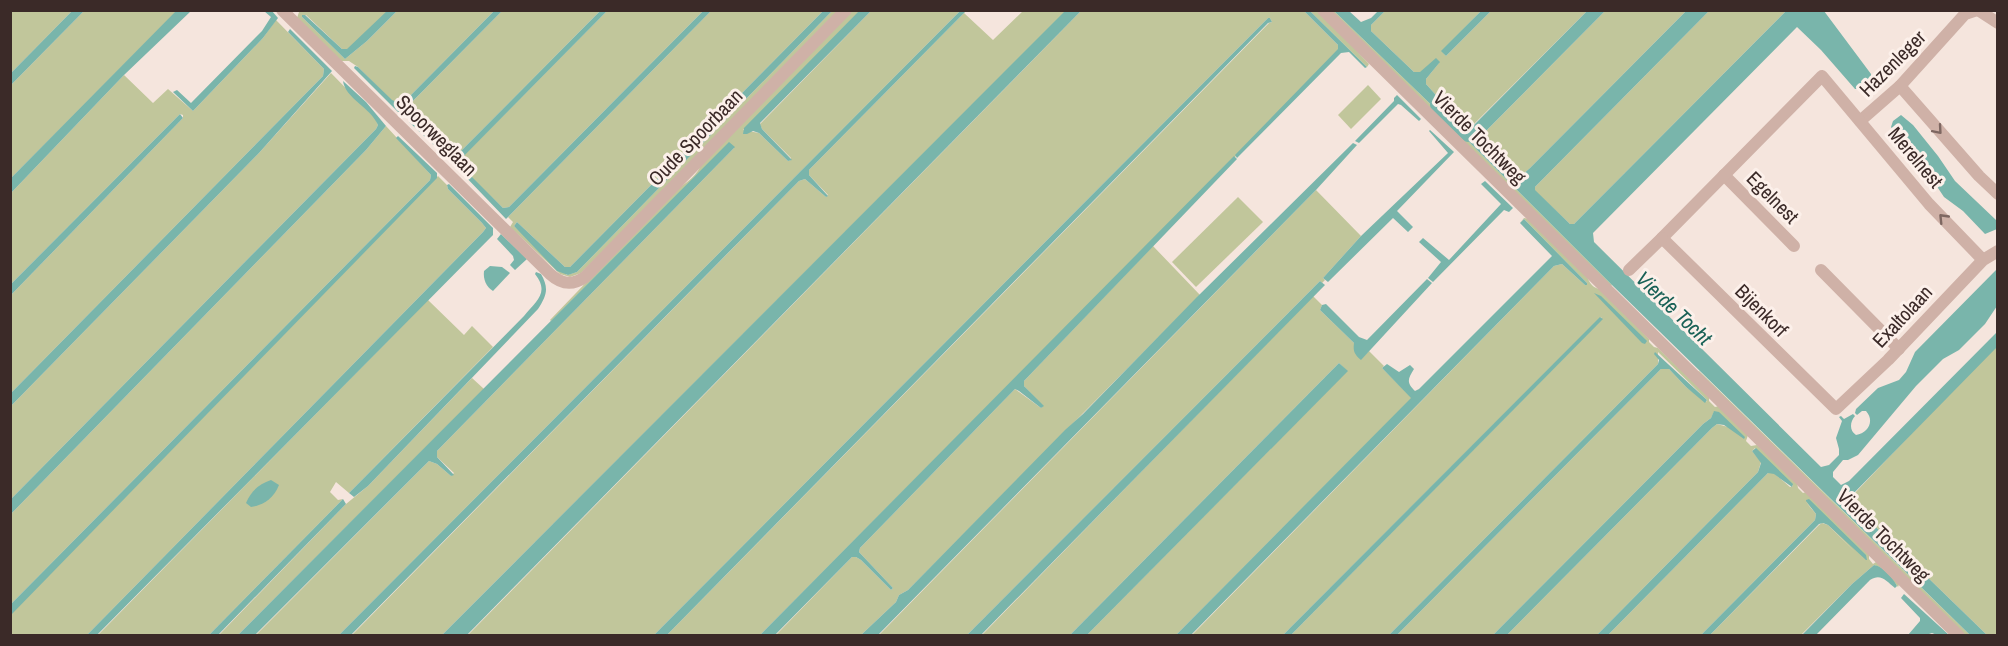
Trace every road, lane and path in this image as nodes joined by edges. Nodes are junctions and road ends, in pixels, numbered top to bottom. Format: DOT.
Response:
graph roads {
  1 [pos="282,10"];
  2 [pos="846,10"];
  3 [pos="1323,10"];
  4 [pos="1978,10"];
  5 [pos="1998,23"];
  6 [pos="1900,86"];
  7 [pos="1860,121"];
  8 [pos="1724,175"];
  9 [pos="1998,194"];
  10 [pos="1662,238"];
  11 [pos="1794,246"];
  12 [pos="1998,250"];
  13 [pos="1983,260"];
  14 [pos="1629,270"];
  15 [pos="1821,270"];
  16 [pos="567,283"];
  17 [pos="1899,349"];
  18 [pos="1836,409"];
  19 [pos="1959,636"];
  1 -- 16 [label="street, Spoorweglaan"];
  2 -- 16 [label="street, Oude Spoorbaan"];
  3 -- 19 [label="street, Vierde Tochtweg"];
  4 -- 5 [label="street"];
  4 -- 6 [label="street, Hazenleger"];
  6 -- 7 [label="street, Hazenleger"];
  6 -- 9 [label="street, one-way"];
  7 -- 8 [label="street, Merelnest"];
  13 -- 7 [label="street, Merelnest, one-way"];
  8 -- 10 [label="street"];
  8 -- 11 [label="street, Egelnest"];
  10 -- 14 [label="street"];
  10 -- 18 [label="street, Bijenkorf"];
  12 -- 13 [label="street, Exaltolaan"];
  13 -- 17 [label="street, Exaltolaan"];
  15 -- 17 [label="street"];
  17 -- 18 [label="street, Exaltolaan"];
}
